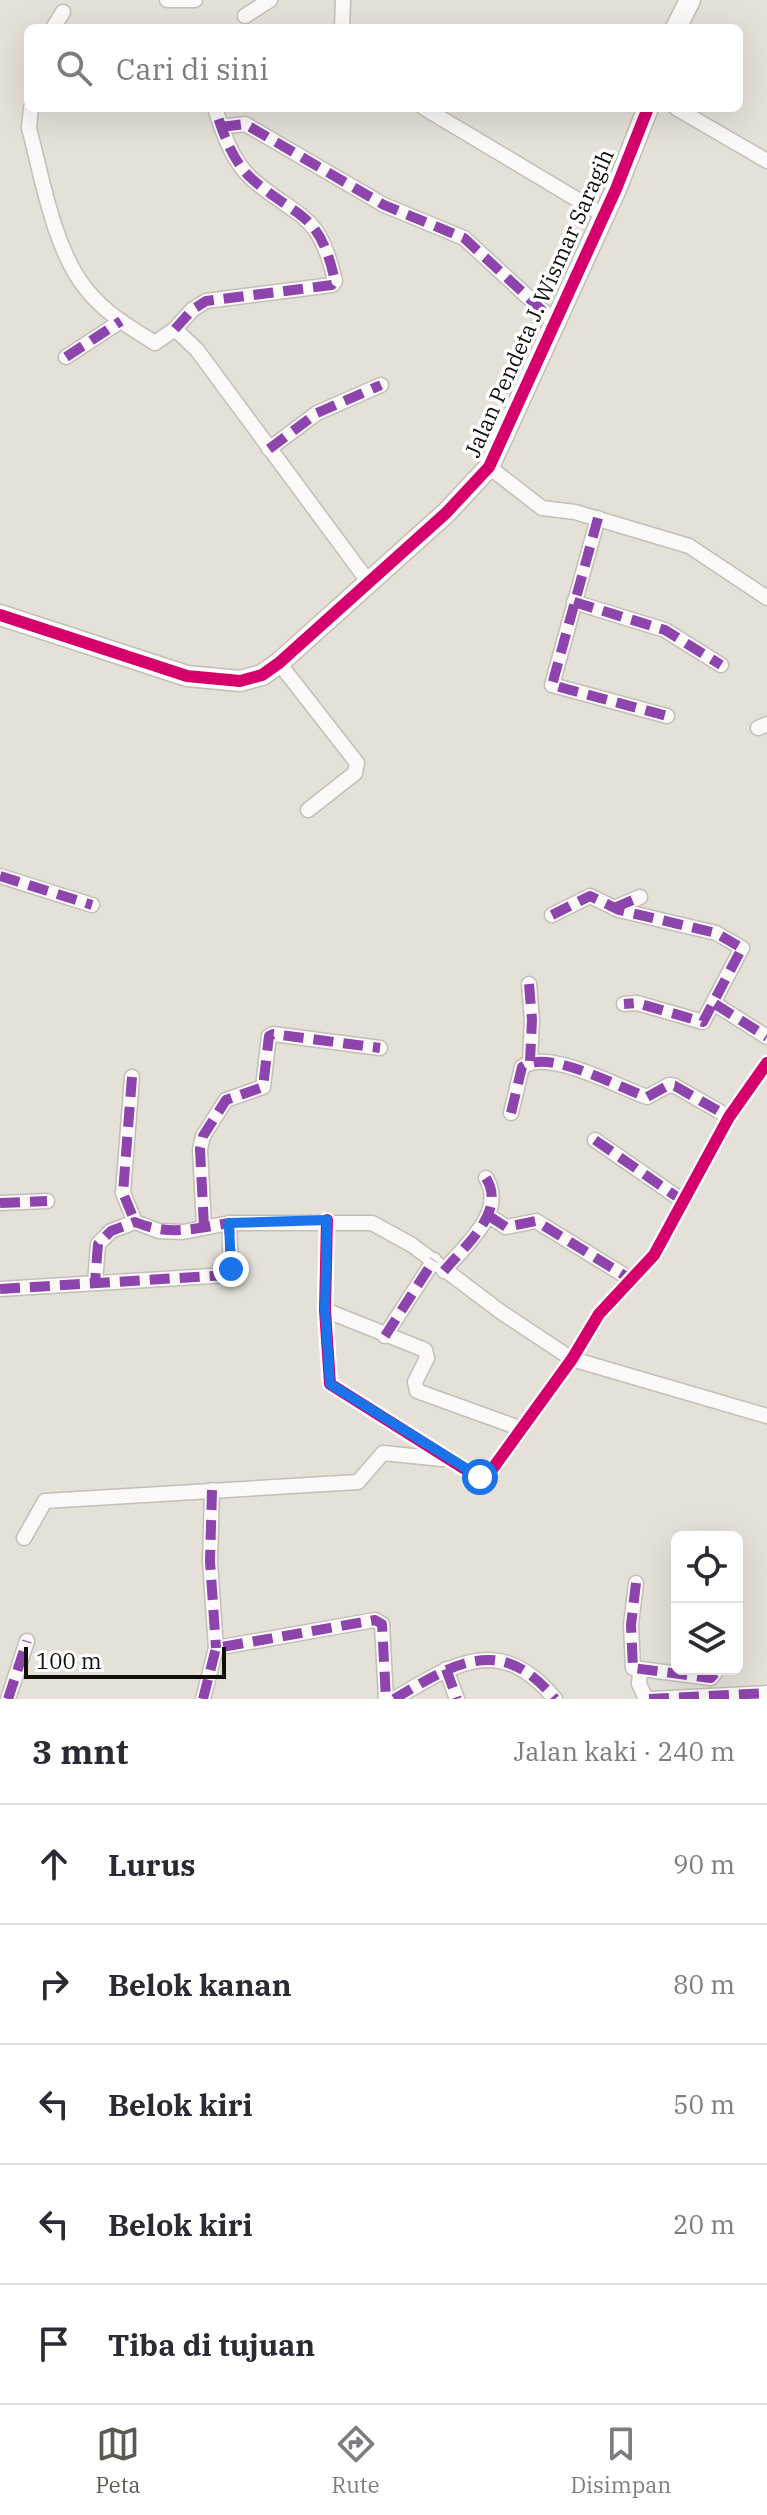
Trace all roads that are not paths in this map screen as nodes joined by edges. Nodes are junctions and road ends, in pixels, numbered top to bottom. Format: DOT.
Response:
graph roads {
  1 [pos="167,0"];
  2 [pos="195,0"];
  3 [pos="270,0"];
  4 [pos="343,0"];
  5 [pos="690,0"];
  6 [pos="63,12"];
  7 [pos="245,16"];
  8 [pos="56,24"];
  9 [pos="342,24"];
  10 [pos="678,24"];
  11 [pos="31,112"];
  12 [pos="216,112"];
  13 [pos="431,112"];
  14 [pos="646,112"];
  15 [pos="683,112"];
  16 [pos="221,127"];
  17 [pos="767,161"];
  18 [pos="603,215"];
  19 [pos="121,321"];
  20 [pos="556,323"];
  21 [pos="175,329"];
  22 [pos="66,357"];
  23 [pos="381,385"];
  24 [pos="269,449"];
  25 [pos="489,467"];
  26 [pos="598,518"];
  27 [pos="367,580"];
  28 [pos="767,598"];
  29 [pos="574,602"];
  30 [pos="0,615"];
  31 [pos="279,663"];
  32 [pos="721,665"];
  33 [pos="667,716"];
  34 [pos="308,810"];
  35 [pos="0,876"];
  36 [pos="640,897"];
  37 [pos="92,905"];
  38 [pos="614,908"];
  39 [pos="552,915"];
  40 [pos="529,984"];
  41 [pos="624,1004"];
  42 [pos="715,1004"];
  43 [pos="767,1037"];
  44 [pos="380,1048"];
  45 [pos="530,1061"];
  46 [pos="767,1063"];
  47 [pos="132,1077"];
  48 [pos="511,1113"];
  49 [pos="729,1117"];
  50 [pos="595,1140"];
  51 [pos="486,1178"];
  52 [pos="47,1201"];
  53 [pos="683,1201"];
  54 [pos="0,1203"];
  55 [pos="489,1216"];
  56 [pos="327,1220"];
  57 [pos="135,1222"];
  58 [pos="229,1223"];
  59 [pos="204,1227"];
  60 [pos="439,1265"];
  61 [pos="632,1280"];
  62 [pos="95,1283"];
  63 [pos="0,1289"];
  64 [pos="325,1310"];
  65 [pos="385,1336"];
  66 [pos="572,1359"];
  67 [pos="767,1416"];
  68 [pos="522,1429"];
  69 [pos="447,1459"];
  70 [pos="212,1490"];
  71 [pos="24,1538"];
  72 [pos="636,1583"];
  73 [pos="27,1641"];
  74 [pos="216,1648"];
  75 [pos="446,1669"];
  76 [pos="640,1671"];
  77 [pos="671,1674"];
  78 [pos="681,1675"];
  79 [pos="713,1675"];
  80 [pos="767,1693"];
  81 [pos="8,1699"];
  82 [pos="203,1699"];
  83 [pos="386,1699"];
  84 [pos="394,1699"];
  85 [pos="457,1699"];
  86 [pos="555,1699"];
  87 [pos="647,1699"];
  1 -- 2 [label="street"];
  3 -- 7 [label="street"];
  4 -- 9 [label="street"];
  5 -- 10 [label="street"];
  6 -- 8 [label="street"];
  11 -- 19 [label="street"];
  12 -- 16 [label="street"];
  13 -- 18 [label="street"];
  14 -- 18 [label="street, Jalan Pendeta J. Wismar Saragih"];
  15 -- 17 [label="street"];
  16 -- 20 [label="street"];
  16 -- 21 [label="street"];
  18 -- 20 [label="street, Jalan Pendeta J. Wismar Saragih"];
  19 -- 21 [label="street"];
  19 -- 22 [label="street"];
  20 -- 25 [label="street, Jalan Pendeta J. Wismar Saragih"];
  21 -- 24 [label="street"];
  23 -- 24 [label="street"];
  24 -- 27 [label="street"];
  25 -- 26 [label="street"];
  25 -- 27 [label="street, Jalan Pendeta J. Wismar Saragih"];
  26 -- 28 [label="street"];
  26 -- 29 [label="street"];
  27 -- 31 [label="street, Jalan Pendeta J. Wismar Saragih"];
  29 -- 32 [label="street"];
  29 -- 33 [label="street"];
  30 -- 31 [label="street, Jalan Pendeta J. Wismar Saragih"];
  31 -- 34 [label="street"];
  35 -- 37 [label="street"];
  36 -- 38 [label="street"];
  38 -- 39 [label="street"];
  38 -- 42 [label="street"];
  40 -- 45 [label="street"];
  41 -- 42 [label="street"];
  42 -- 43 [label="street"];
  44 -- 59 [label="street"];
  45 -- 48 [label="street"];
  45 -- 49 [label="street"];
  46 -- 49 [label="street"];
  47 -- 57 [label="street"];
  49 -- 53 [label="street"];
  50 -- 53 [label="street"];
  51 -- 55 [label="street"];
  52 -- 54 [label="street"];
  53 -- 61 [label="street"];
  55 -- 60 [label="street"];
  55 -- 61 [label="street"];
  56 -- 58 [label="street"];
  56 -- 60 [label="street"];
  56 -- 64 [label="street"];
  57 -- 59 [label="street"];
  57 -- 62 [label="street"];
  58 -- 59 [label="street"];
  58 -- 62 [label="street"];
  60 -- 65 [label="street"];
  60 -- 66 [label="street"];
  61 -- 66 [label="street"];
  62 -- 63 [label="street"];
  64 -- 65 [label="street"];
  64 -- 69 [label="street"];
  65 -- 68 [label="street"];
  66 -- 67 [label="street"];
  66 -- 68 [label="street"];
  68 -- 69 [label="street"];
  69 -- 70 [label="street"];
  70 -- 71 [label="street"];
  70 -- 74 [label="street"];
  72 -- 76 [label="street"];
  73 -- 81 [label="street"];
  74 -- 82 [label="street"];
  74 -- 83 [label="street"];
  75 -- 84 [label="street"];
  75 -- 85 [label="street"];
  75 -- 86 [label="street"];
  76 -- 77 [label="street"];
  76 -- 87 [label="street"];
  78 -- 79 [label="street"];
  80 -- 87 [label="street"];
}
